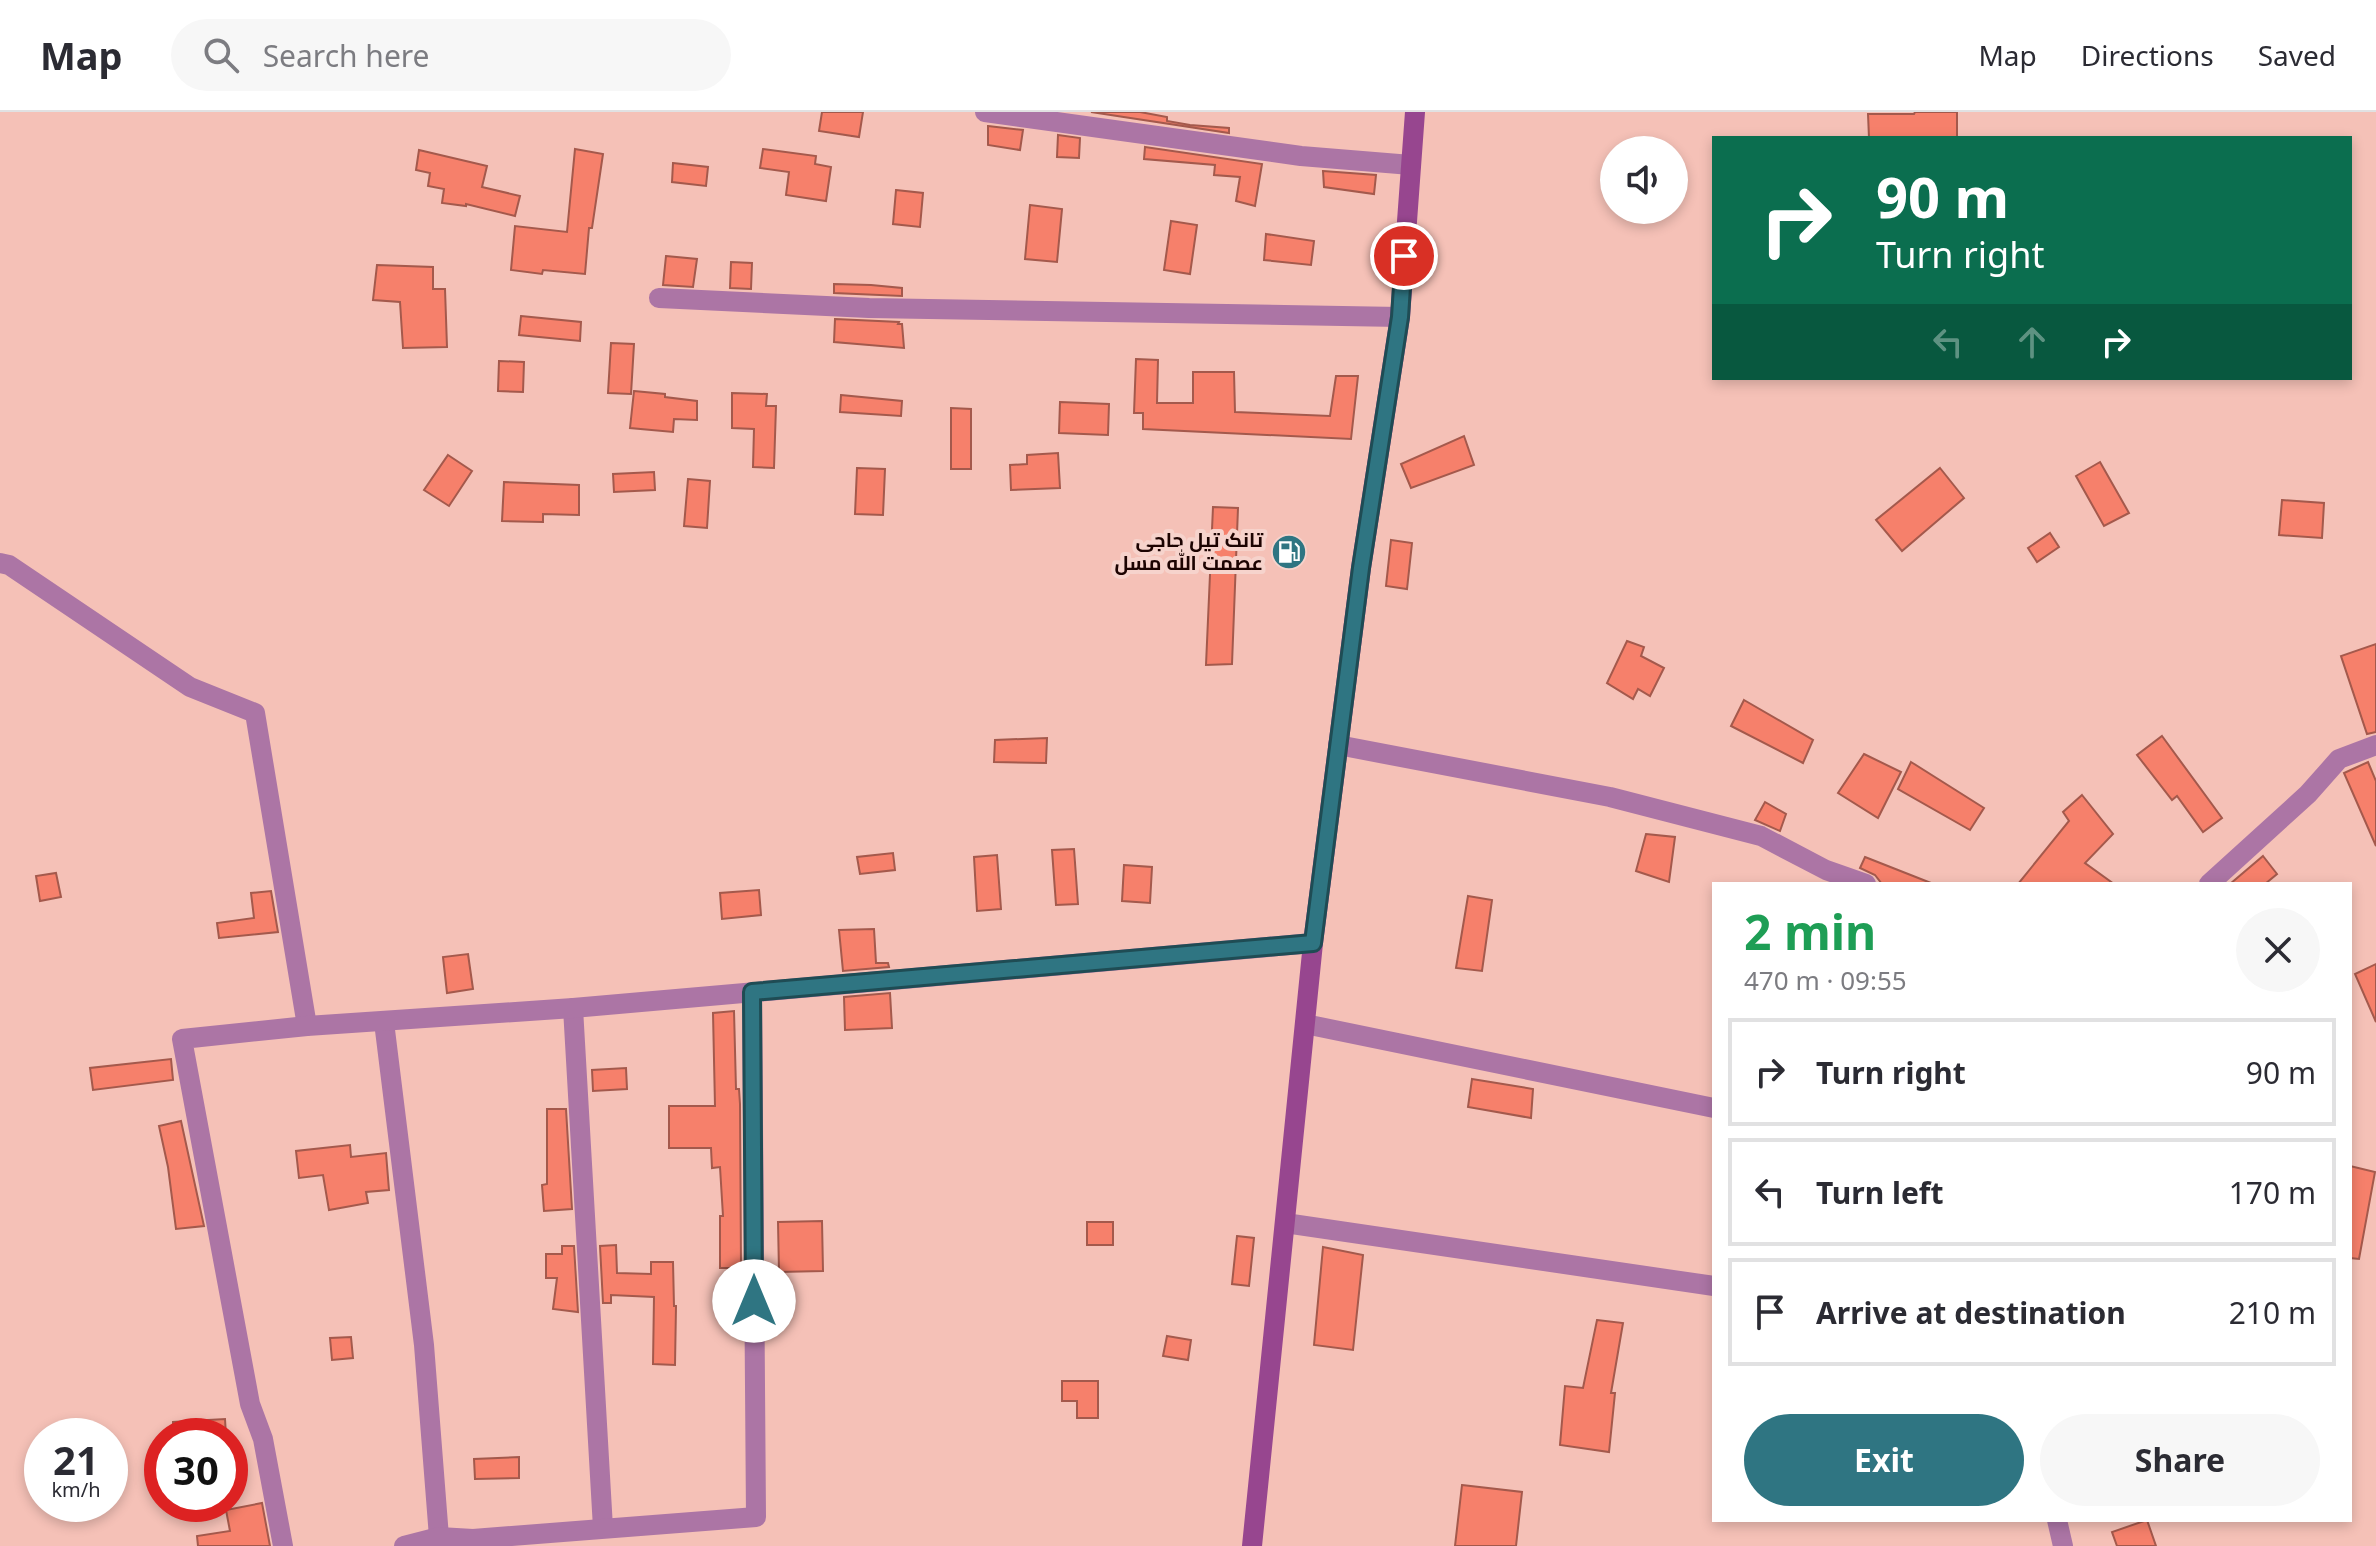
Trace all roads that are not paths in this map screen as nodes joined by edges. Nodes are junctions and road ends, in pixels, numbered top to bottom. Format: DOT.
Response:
graph roads {
  1 [pos="985,112"];
  2 [pos="1415,112"];
  3 [pos="1411,165"];
  4 [pos="659,298"];
  5 [pos="1400,317"];
  6 [pos="0,563"];
  7 [pos="1338,745"];
  8 [pos="2376,745"];
  9 [pos="1860,882"];
  10 [pos="2211,882"];
  11 [pos="1313,943"];
  12 [pos="752,992"];
  13 [pos="573,1008"];
  14 [pos="384,1022"];
  15 [pos="1305,1024"];
  16 [pos="307,1026"];
  17 [pos="1712,1108"];
  18 [pos="1285,1223"];
  19 [pos="1712,1286"];
  20 [pos="2057,1522"];
  21 [pos="603,1528"];
  22 [pos="439,1537"];
  23 [pos="283,1546"];
  24 [pos="404,1546"];
  25 [pos="1252,1546"];
  26 [pos="2063,1546"];
  1 -- 3 [label="street"];
  2 -- 3 [label="main road"];
  3 -- 5 [label="main road"];
  4 -- 5 [label="street"];
  5 -- 7 [label="main road"];
  6 -- 16 [label="street"];
  7 -- 9 [label="street"];
  7 -- 11 [label="main road"];
  8 -- 10 [label="street"];
  11 -- 12 [label="street"];
  11 -- 15 [label="main road"];
  12 -- 13 [label="street"];
  12 -- 21 [label="street"];
  13 -- 14 [label="street"];
  13 -- 21 [label="street"];
  14 -- 16 [label="street"];
  14 -- 22 [label="street"];
  15 -- 17 [label="street"];
  15 -- 18 [label="main road"];
  16 -- 23 [label="street"];
  18 -- 19 [label="street"];
  18 -- 25 [label="main road"];
  20 -- 26 [label="street"];
  21 -- 22 [label="street"];
  22 -- 24 [label="street"];
}
